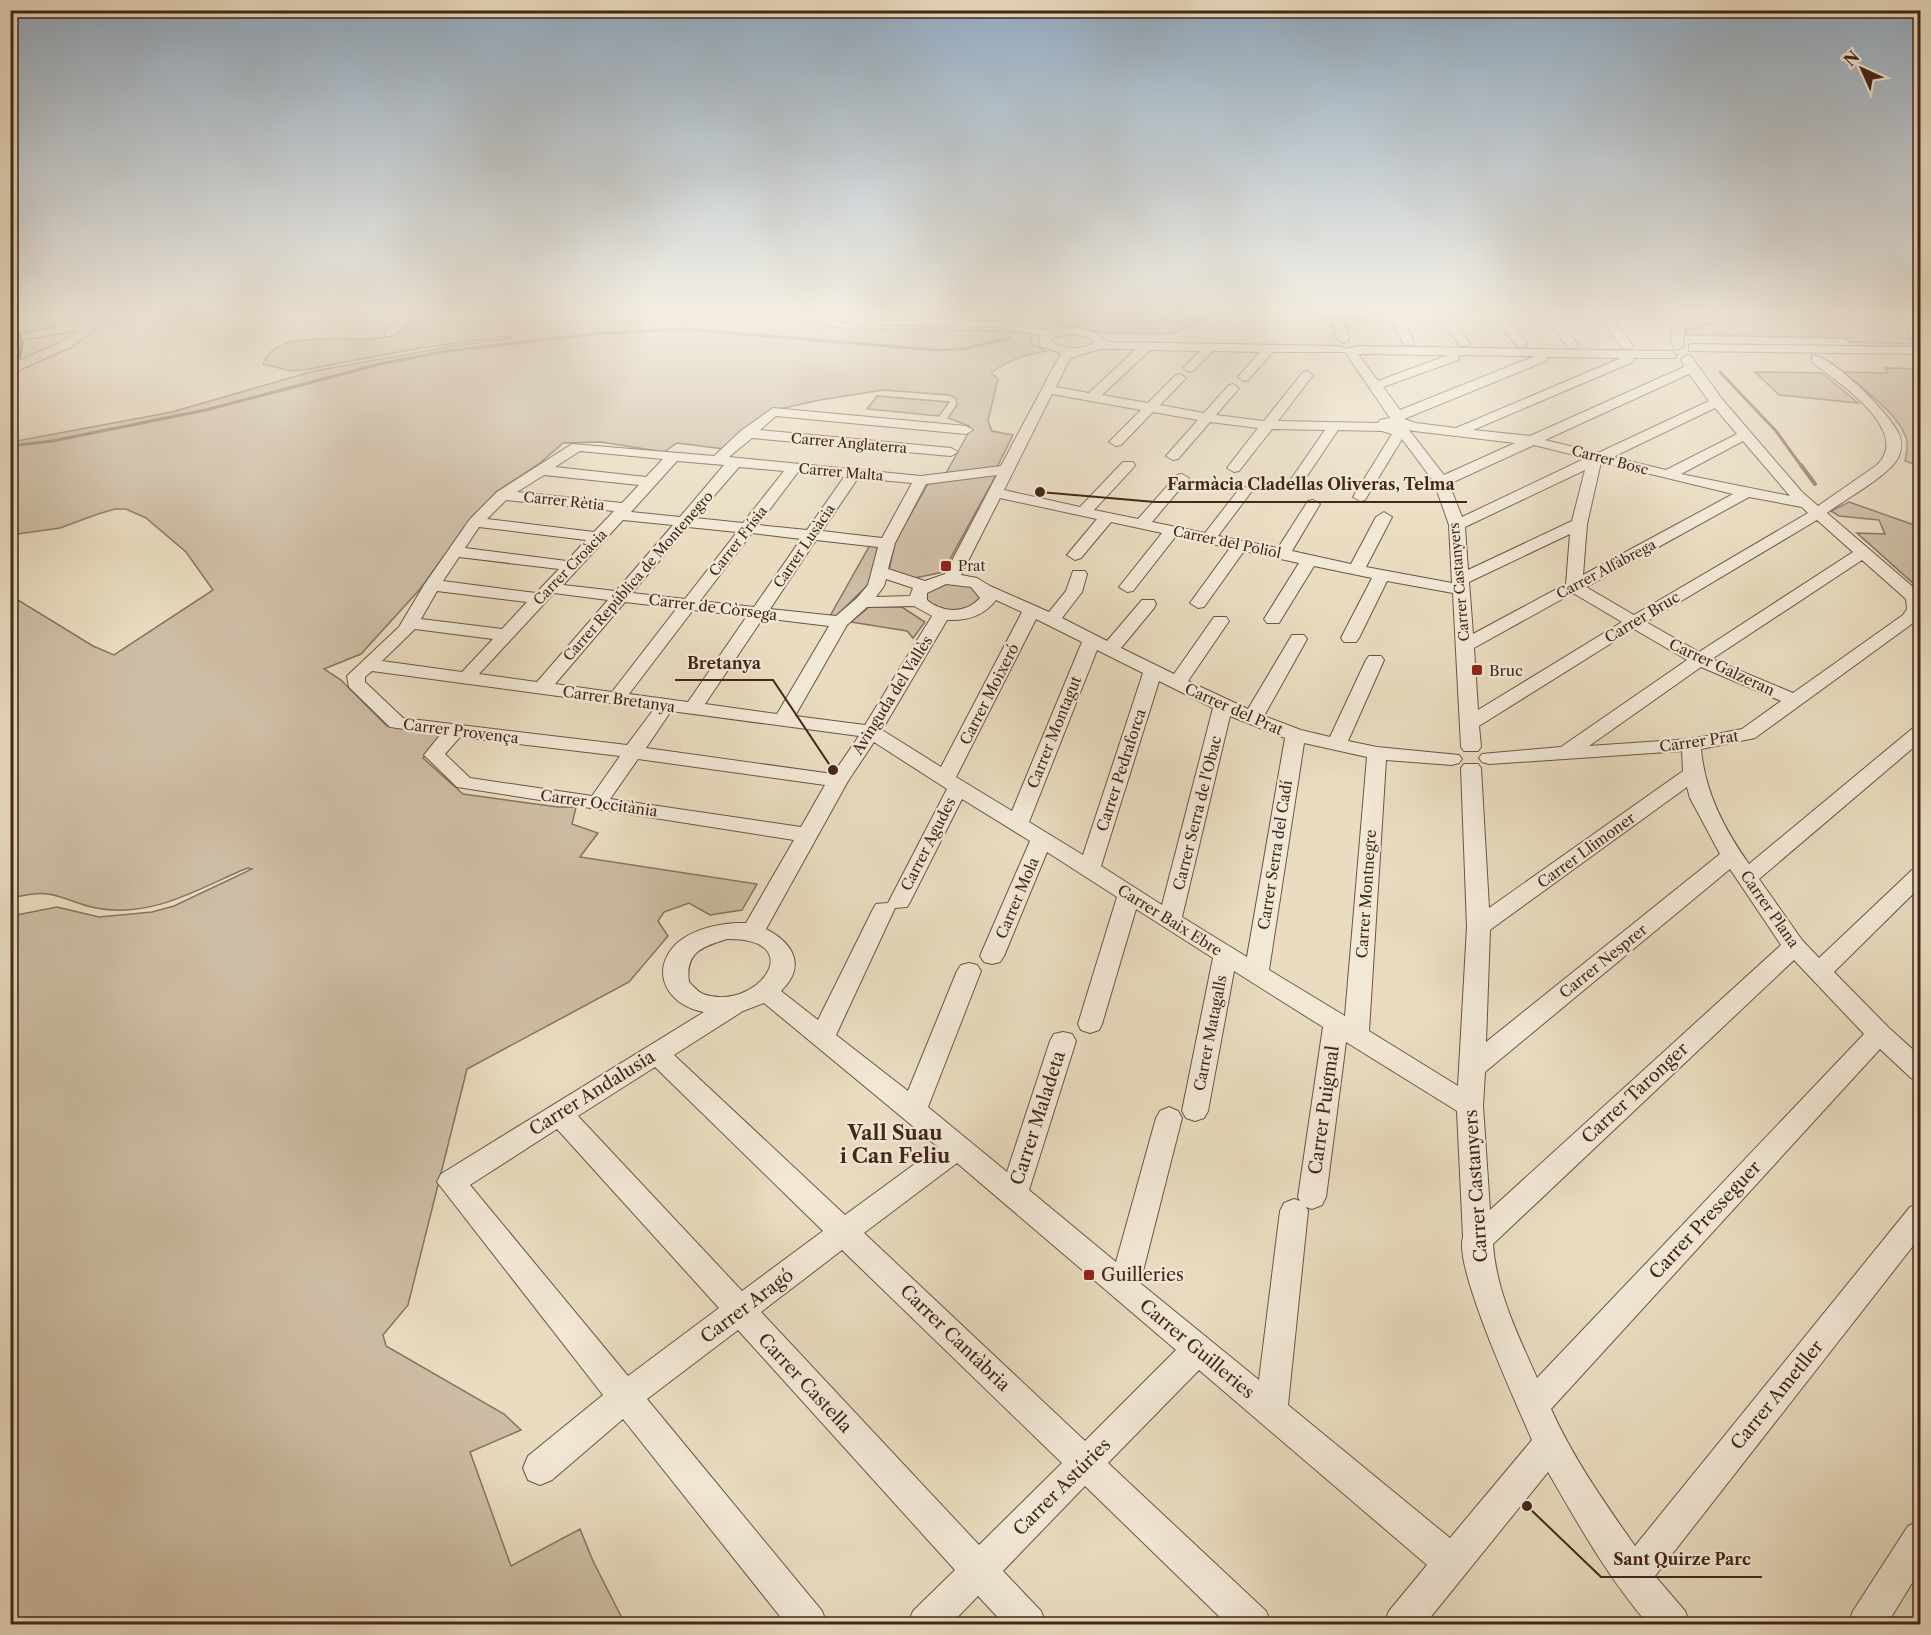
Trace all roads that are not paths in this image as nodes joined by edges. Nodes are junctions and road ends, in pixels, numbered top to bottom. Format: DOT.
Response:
graph roads {
  1 [pos="1102,387"];
  2 [pos="1170,387"];
  3 [pos="1297,387"];
  4 [pos="1376,387"];
  5 [pos="1481,387"];
  6 [pos="1553,387"];
  7 [pos="1637,387"];
  8 [pos="1709,387"];
  9 [pos="1850,387"];
  10 [pos="1233,388"];
  11 [pos="1048,389"];
  12 [pos="1092,397"];
  13 [pos="1717,402"];
  14 [pos="1150,407"];
  15 [pos="1206,417"];
  16 [pos="863,421"];
  17 [pos="1268,425"];
  18 [pos="1334,426"];
  19 [pos="1399,426"];
  20 [pos="966,430"];
  21 [pos="1458,431"];
  22 [pos="747,433"];
  23 [pos="1745,435"];
  24 [pos="1534,441"];
  25 [pos="1116,442"];
  26 [pos="577,447"];
  27 [pos="951,452"];
  28 [pos="674,456"];
  29 [pos="1173,456"];
  30 [pos="838,457"];
  31 [pos="1598,458"];
  32 [pos="718,460"];
  33 [pos="735,462"];
  34 [pos="1128,465"];
  35 [pos="794,468"];
  36 [pos="1234,468"];
  37 [pos="541,470"];
  38 [pos="1007,470"];
  39 [pos="854,473"];
  40 [pos="1668,475"];
  41 [pos="1182,478"];
  42 [pos="921,480"];
  43 [pos="651,482"];
  44 [pos="1296,482"];
  45 [pos="1441,482"];
  46 [pos="1245,491"];
  47 [pos="1748,492"];
  48 [pos="995,493"];
  49 [pos="502,495"];
  50 [pos="1360,497"];
  51 [pos="1313,504"];
  52 [pos="1811,508"];
  53 [pos="623,511"];
  54 [pos="1083,512"];
  55 [pos="1107,517"];
  56 [pos="1384,518"];
  57 [pos="476,522"];
  58 [pos="685,522"];
  59 [pos="1142,524"];
  60 [pos="1579,524"];
  61 [pos="1457,525"];
  62 [pos="748,528"];
  63 [pos="1172,531"];
  64 [pos="813,535"];
  65 [pos="599,537"];
  66 [pos="1208,539"];
  67 [pos="887,543"];
  68 [pos="1239,546"];
  69 [pos="455,552"];
  70 [pos="1864,552"];
  71 [pos="1282,554"];
  72 [pos="1075,555"];
  73 [pos="1310,560"];
  74 [pos="571,566"];
  75 [pos="1356,570"];
  76 [pos="881,572"];
  77 [pos="1079,574"];
  78 [pos="1382,574"];
  79 [pos="951,579"];
  80 [pos="1899,583"];
  81 [pos="1460,584"];
  82 [pos="432,585"];
  83 [pos="1128,587"];
  84 [pos="1574,587"];
  85 [pos="987,590"];
  86 [pos="1920,591"];
  87 [pos="545,593"];
  88 [pos="921,593"];
  89 [pos="621,596"];
  90 [pos="863,602"];
  91 [pos="1198,603"];
  92 [pos="689,604"];
  93 [pos="1148,604"];
  94 [pos="978,610"];
  95 [pos="1032,610"];
  96 [pos="759,613"];
  97 [pos="942,614"];
  98 [pos="1914,614"];
  99 [pos="1273,619"];
  100 [pos="1051,620"];
  101 [pos="1220,621"];
  102 [pos="410,622"];
  103 [pos="840,622"];
  104 [pos="1632,623"];
  105 [pos="504,636"];
  106 [pos="1350,638"];
  107 [pos="1298,639"];
  108 [pos="1092,640"];
  109 [pos="1464,646"];
  110 [pos="1110,649"];
  111 [pos="1375,660"];
  112 [pos="1699,660"];
  113 [pos="368,665"];
  114 [pos="1153,671"];
  115 [pos="465,679"];
  116 [pos="1177,683"];
  117 [pos="541,689"];
  118 [pos="616,699"];
  119 [pos="1796,701"];
  120 [pos="665,706"];
  121 [pos="1223,706"];
  122 [pos="693,708"];
  123 [pos="1252,719"];
  124 [pos="783,720"];
  125 [pos="1469,724"];
  126 [pos="455,730"];
  127 [pos="871,732"];
  128 [pos="1920,732"];
  129 [pos="1295,735"];
  130 [pos="1336,745"];
  131 [pos="1691,745"];
  132 [pos="633,752"];
  133 [pos="1377,753"];
  134 [pos="1566,753"];
  135 [pos="1471,758"];
  136 [pos="1693,773"];
  137 [pos="838,781"];
  138 [pos="952,783"];
  139 [pos="597,803"];
  140 [pos="1017,825"];
  141 [pos="808,835"];
  142 [pos="1041,840"];
  143 [pos="1732,856"];
  144 [pos="1089,869"];
  145 [pos="1920,874"];
  146 [pos="1748,877"];
  147 [pos="1129,893"];
  148 [pos="1170,920"];
  149 [pos="1479,927"];
  150 [pos="753,932"];
  151 [pos="1794,946"];
  152 [pos="1225,955"];
  153 [pos="992,956"];
  154 [pos="969,971"];
  155 [pos="1819,972"];
  156 [pos="1256,974"];
  157 [pos="766,992"];
  158 [pos="734,1005"];
  159 [pos="1090,1024"];
  160 [pos="1346,1029"];
  161 [pos="1879,1034"];
  162 [pos="822,1038"];
  163 [pos="1063,1041"];
  164 [pos="656,1053"];
  165 [pos="1919,1065"];
  166 [pos="1473,1066"];
  167 [pos="1470,1106"];
  168 [pos="913,1110"];
  169 [pos="559,1113"];
  170 [pos="956,1148"];
  171 [pos="1013,1195"];
  172 [pos="1920,1216"];
  173 [pos="844,1232"];
  174 [pos="1476,1241"];
  175 [pos="1124,1287"];
  176 [pos="739,1311"];
  177 [pos="1198,1349"];
  178 [pos="626,1397"];
  179 [pos="1532,1406"];
  180 [pos="1271,1411"];
  181 [pos="1550,1444"];
  182 [pos="1085,1463"];
  183 [pos="540,1467"];
  184 [pos="1920,1538"];
  185 [pos="1452,1563"];
  186 [pos="978,1572"];
  187 [pos="1634,1575"];
  188 [pos="809,1624"];
  189 [pos="926,1624"];
  190 [pos="1028,1624"];
  191 [pos="1253,1624"];
  192 [pos="1402,1624"];
  193 [pos="1672,1624"];
  194 [pos="1866,1624"];
  1 -- 12 [label="street"];
  2 -- 14 [label="street"];
  3 -- 17 [label="street"];
  4 -- 19 [label="street, Carrer Castanyers"];
  5 -- 19 [label="street"];
  6 -- 21 [label="street"];
  7 -- 24 [label="street"];
  8 -- 13 [label="street"];
  9 -- 52 [label="street, Carrer Bruc"];
  10 -- 15 [label="street"];
  11 -- 12 [label="street, Carrer Bosc"];
  11 -- 38 [label="street"];
  12 -- 14 [label="street, Carrer Bosc"];
  13 -- 23 [label="street"];
  13 -- 31 [label="street"];
  14 -- 15 [label="street, Carrer Bosc"];
  14 -- 25 [label="street"];
  15 -- 17 [label="street, Carrer Bosc"];
  15 -- 29 [label="street"];
  16 -- 20 [label="street"];
  16 -- 22 [label="street"];
  16 -- 30 [label="street"];
  17 -- 18 [label="street, Carrer Bosc"];
  17 -- 36 [label="street"];
  18 -- 19 [label="street, Carrer Bosc"];
  18 -- 44 [label="street"];
  19 -- 21 [label="street, Carrer Bosc"];
  19 -- 45 [label="street, Carrer Castanyers"];
  19 -- 50 [label="street"];
  21 -- 24 [label="street, Carrer Bosc"];
  22 -- 30 [label="street, Carrer Anglaterra"];
  22 -- 32 [label="street"];
  23 -- 40 [label="street"];
  23 -- 52 [label="street"];
  24 -- 31 [label="street, Carrer Bosc"];
  24 -- 45 [label="street"];
  26 -- 28 [label="street, Carrer Malta"];
  26 -- 37 [label="street, Carrer Provença"];
  27 -- 30 [label="street, Carrer Anglaterra"];
  28 -- 32 [label="street, Carrer Malta"];
  28 -- 43 [label="street, Carrer Croàcia"];
  30 -- 35 [label="street, Carrer Malta"];
  30 -- 39 [label="street, Carrer Malta"];
  31 -- 40 [label="street, Carrer Bosc"];
  31 -- 60 [label="street"];
  31 -- 61 [label="street"];
  32 -- 33 [label="street, Carrer Malta"];
  33 -- 35 [label="street, Carrer Malta"];
  33 -- 58 [label="street, Carrer República de Montenegro"];
  34 -- 54 [label="street"];
  35 -- 62 [label="street, Carrer Frísia"];
  37 -- 43 [label="street"];
  37 -- 49 [label="street, Carrer Provença"];
  38 -- 42 [label="street, Carrer Malta"];
  38 -- 48 [label="street"];
  39 -- 42 [label="street, Carrer Malta"];
  39 -- 64 [label="street, Carrer Lusàcia"];
  40 -- 47 [label="street, Carrer Bosc"];
  41 -- 59 [label="street"];
  42 -- 67 [label="street"];
  43 -- 53 [label="street, Carrer Croàcia"];
  45 -- 61 [label="street, Carrer Castanyers"];
  46 -- 66 [label="street"];
  47 -- 52 [label="street, Carrer Bosc"];
  47 -- 84 [label="street, Carrer Alfàbrega"];
  48 -- 54 [label="street, Carrer del Poliol"];
  48 -- 79 [label="street"];
  49 -- 53 [label="street, Carrer Rètia"];
  49 -- 57 [label="street, Carrer Provença"];
  51 -- 71 [label="street"];
  52 -- 70 [label="street"];
  52 -- 104 [label="street, Carrer Bruc"];
  53 -- 58 [label="street, Carrer Rètia"];
  53 -- 65 [label="street, Carrer Croàcia"];
  54 -- 55 [label="street, Carrer del Poliol"];
  55 -- 59 [label="street, Carrer del Poliol"];
  55 -- 72 [label="street"];
  56 -- 75 [label="street"];
  57 -- 65 [label="street"];
  57 -- 69 [label="street, Carrer Provença"];
  58 -- 62 [label="street, Carrer Rètia"];
  58 -- 89 [label="street, Carrer República de Montenegro"];
  59 -- 63 [label="street, Carrer del Poliol"];
  60 -- 81 [label="street"];
  60 -- 84 [label="street"];
  61 -- 81 [label="street, Carrer Castanyers"];
  62 -- 64 [label="street, Carrer Rètia"];
  62 -- 92 [label="street, Carrer Frísia"];
  63 -- 66 [label="street, Carrer del Poliol"];
  63 -- 83 [label="street"];
  64 -- 67 [label="street, Carrer Rètia"];
  64 -- 96 [label="street, Carrer Lusàcia"];
  65 -- 74 [label="street, Carrer Croàcia"];
  66 -- 68 [label="street, Carrer del Poliol"];
  67 -- 76 [label="street"];
  68 -- 71 [label="street, Carrer del Poliol"];
  68 -- 91 [label="street"];
  69 -- 74 [label="street"];
  69 -- 82 [label="street, Carrer Provença"];
  70 -- 80 [label="street"];
  70 -- 112 [label="street"];
  71 -- 73 [label="street, Carrer del Poliol"];
  73 -- 75 [label="street, Carrer del Poliol"];
  73 -- 99 [label="street"];
  74 -- 87 [label="street, Carrer Croàcia"];
  75 -- 78 [label="street, Carrer del Poliol"];
  76 -- 88 [label="street"];
  76 -- 90 [label="street"];
  77 -- 100 [label="street"];
  78 -- 81 [label="street, Carrer del Poliol"];
  78 -- 106 [label="street"];
  79 -- 85 [label="street, Carrer del Prat"];
  79 -- 88 [label="street"];
  80 -- 86 [label="street"];
  80 -- 98 [label="street"];
  81 -- 109 [label="street, Carrer Castanyers"];
  82 -- 87 [label="street, Carrer de Còrsega"];
  82 -- 102 [label="street, Carrer Provença"];
  84 -- 104 [label="street, Carrer Galzeran"];
  84 -- 109 [label="street, Carrer Alfàbrega"];
  85 -- 94 [label="street"];
  85 -- 95 [label="street, Carrer del Prat"];
  87 -- 89 [label="street, Carrer de Còrsega"];
  87 -- 105 [label="street, Carrer Croàcia"];
  88 -- 90 [label="street"];
  88 -- 97 [label="street"];
  89 -- 92 [label="street, Carrer de Còrsega"];
  89 -- 117 [label="street, Carrer República de Montenegro"];
  90 -- 103 [label="street"];
  92 -- 96 [label="street, Carrer de Còrsega"];
  92 -- 118 [label="street, Carrer Frísia"];
  93 -- 110 [label="street"];
  94 -- 95 [label="street, Carrer del Prat"];
  94 -- 97 [label="street, Carrer del Prat"];
  95 -- 100 [label="street, Carrer del Prat"];
  95 -- 138 [label="street, Carrer Moixeró"];
  96 -- 103 [label="street, Carrer de Còrsega"];
  96 -- 122 [label="street, Carrer Lusàcia"];
  97 -- 127 [label="street, Avinguda del Vallès"];
  98 -- 119 [label="street, Carrer Prat"];
  100 -- 108 [label="street, Carrer del Prat"];
  101 -- 116 [label="street"];
  102 -- 105 [label="street"];
  102 -- 113 [label="street, Carrer Provença"];
  103 -- 124 [label="street"];
  104 -- 112 [label="street, Carrer Galzeran"];
  104 -- 125 [label="street, Carrer Bruc"];
  105 -- 115 [label="street, Carrer Croàcia"];
  107 -- 123 [label="street"];
  108 -- 110 [label="street, Carrer del Prat"];
  108 -- 140 [label="street, Carrer Montagut"];
  109 -- 125 [label="street, Carrer Castanyers"];
  110 -- 114 [label="street, Carrer del Prat"];
  111 -- 130 [label="street"];
  112 -- 119 [label="street, Carrer Galzeran"];
  112 -- 134 [label="street"];
  113 -- 115 [label="street, Carrer Bretanya"];
  113 -- 126 [label="street, Carrer Provença"];
  114 -- 116 [label="street, Carrer del Prat"];
  114 -- 144 [label="street, Carrer Pedraforca"];
  115 -- 117 [label="street, Carrer Bretanya"];
  116 -- 121 [label="street, Carrer del Prat"];
  117 -- 118 [label="street, Carrer Bretanya"];
  118 -- 120 [label="street, Carrer Bretanya"];
  119 -- 131 [label="street, Carrer Prat"];
  120 -- 122 [label="street, Carrer Bretanya"];
  120 -- 132 [label="street"];
  121 -- 123 [label="street, Carrer del Prat"];
  121 -- 148 [label="street, Carrer Serra de l'Obac"];
  122 -- 124 [label="street, Carrer Bretanya"];
  123 -- 129 [label="street, Carrer del Prat"];
  124 -- 127 [label="street, Carrer Bretanya"];
  125 -- 135 [label="street, Carrer Castanyers"];
  126 -- 132 [label="street, Carrer Provença"];
  126 -- 139 [label="street, Carrer Occitània"];
  127 -- 137 [label="street, Avinguda del Vallès"];
  127 -- 138 [label="street, Carrer Baix Ebre"];
  128 -- 146 [label="street"];
  129 -- 130 [label="street, Carrer del Prat"];
  129 -- 156 [label="street, Carrer Serra del Cadí"];
  130 -- 133 [label="street, Carrer del Prat"];
  131 -- 134 [label="street, Carrer Prat"];
  131 -- 136 [label="street, Carrer Plana"];
  132 -- 137 [label="street, Carrer Provença"];
  132 -- 139 [label="street"];
  133 -- 135 [label="street, Carrer del Prat"];
  133 -- 160 [label="street, Carrer Montnegre"];
  134 -- 135 [label="street, Carrer Prat"];
  135 -- 149 [label="street, Carrer Castanyers"];
  136 -- 143 [label="street, Carrer Plana"];
  136 -- 149 [label="street, Carrer Llimoner"];
  137 -- 141 [label="street, Avinguda del Vallès"];
  138 -- 140 [label="street, Carrer Baix Ebre"];
  138 -- 162 [label="street, Carrer Agudes"];
  139 -- 141 [label="street, Carrer Occitània"];
  140 -- 142 [label="street, Carrer Baix Ebre"];
  141 -- 150 [label="street, Avinguda del Vallès"];
  142 -- 144 [label="street, Carrer Baix Ebre"];
  142 -- 153 [label="street, Carrer Mola"];
  143 -- 146 [label="street, Carrer Plana"];
  143 -- 166 [label="street, Carrer Nesprer"];
  144 -- 147 [label="street, Carrer Baix Ebre"];
  145 -- 155 [label="street"];
  146 -- 151 [label="street, Carrer Plana"];
  147 -- 148 [label="street, Carrer Baix Ebre"];
  147 -- 159 [label="street"];
  148 -- 152 [label="street, Carrer Baix Ebre"];
  149 -- 166 [label="street, Carrer Castanyers"];
  150 -- 157 [label="street"];
  150 -- 158 [label="street"];
  151 -- 155 [label="street, Carrer Plana"];
  151 -- 174 [label="street, Carrer Taronger"];
  152 -- 156 [label="street, Carrer Baix Ebre"];
  152 -- 175 [label="street, Carrer Matagalls"];
  154 -- 168 [label="street"];
  155 -- 161 [label="street, Carrer Plana"];
  156 -- 160 [label="street, Carrer Baix Ebre"];
  157 -- 158 [label="street"];
  157 -- 162 [label="street, Carrer Guilleries"];
  158 -- 164 [label="street, Carrer Andalusia"];
  160 -- 167 [label="street, Carrer Baix Ebre"];
  160 -- 180 [label="street, Carrer Puigmal"];
  161 -- 165 [label="street, Carrer Plana"];
  161 -- 179 [label="street, Carrer Presseguer"];
  162 -- 168 [label="street, Carrer Guilleries"];
  163 -- 171 [label="street, Carrer Maladeta"];
  164 -- 169 [label="street, Carrer Andalusia"];
  164 -- 173 [label="street, Carrer Cantàbria"];
  166 -- 167 [label="street, Carrer Castanyers"];
  167 -- 174 [label="street, Carrer Castanyers"];
  168 -- 170 [label="street, Carrer Guilleries"];
  169 -- 176 [label="street, Carrer Castella"];
  169 -- 178 [label="street, Carrer Andalusia"];
  170 -- 171 [label="street, Carrer Guilleries"];
  170 -- 173 [label="street, Carrer Aragó"];
  171 -- 175 [label="street, Carrer Guilleries"];
  172 -- 187 [label="street, Carrer Ametller"];
  173 -- 176 [label="street, Carrer Aragó"];
  173 -- 182 [label="street, Carrer Cantàbria"];
  174 -- 179 [label="street, Carrer Castanyers"];
  175 -- 177 [label="street, Carrer Guilleries"];
  176 -- 178 [label="street, Carrer Aragó"];
  176 -- 186 [label="street, Carrer Castella"];
  177 -- 180 [label="street, Carrer Guilleries"];
  177 -- 182 [label="street, Carrer Astúries"];
  178 -- 183 [label="street, Carrer Aragó"];
  178 -- 188 [label="street"];
  179 -- 181 [label="street, Carrer Castanyers"];
  180 -- 185 [label="street, Carrer Guilleries"];
  181 -- 185 [label="street"];
  181 -- 187 [label="street, Carrer Castanyers"];
  182 -- 186 [label="street, Carrer Astúries"];
  182 -- 191 [label="street, Carrer Cantàbria"];
  184 -- 194 [label="street"];
  185 -- 192 [label="street"];
  186 -- 189 [label="street, Carrer Astúries"];
  186 -- 190 [label="street, Carrer Castella"];
  187 -- 193 [label="street, Carrer Castanyers"];
}
